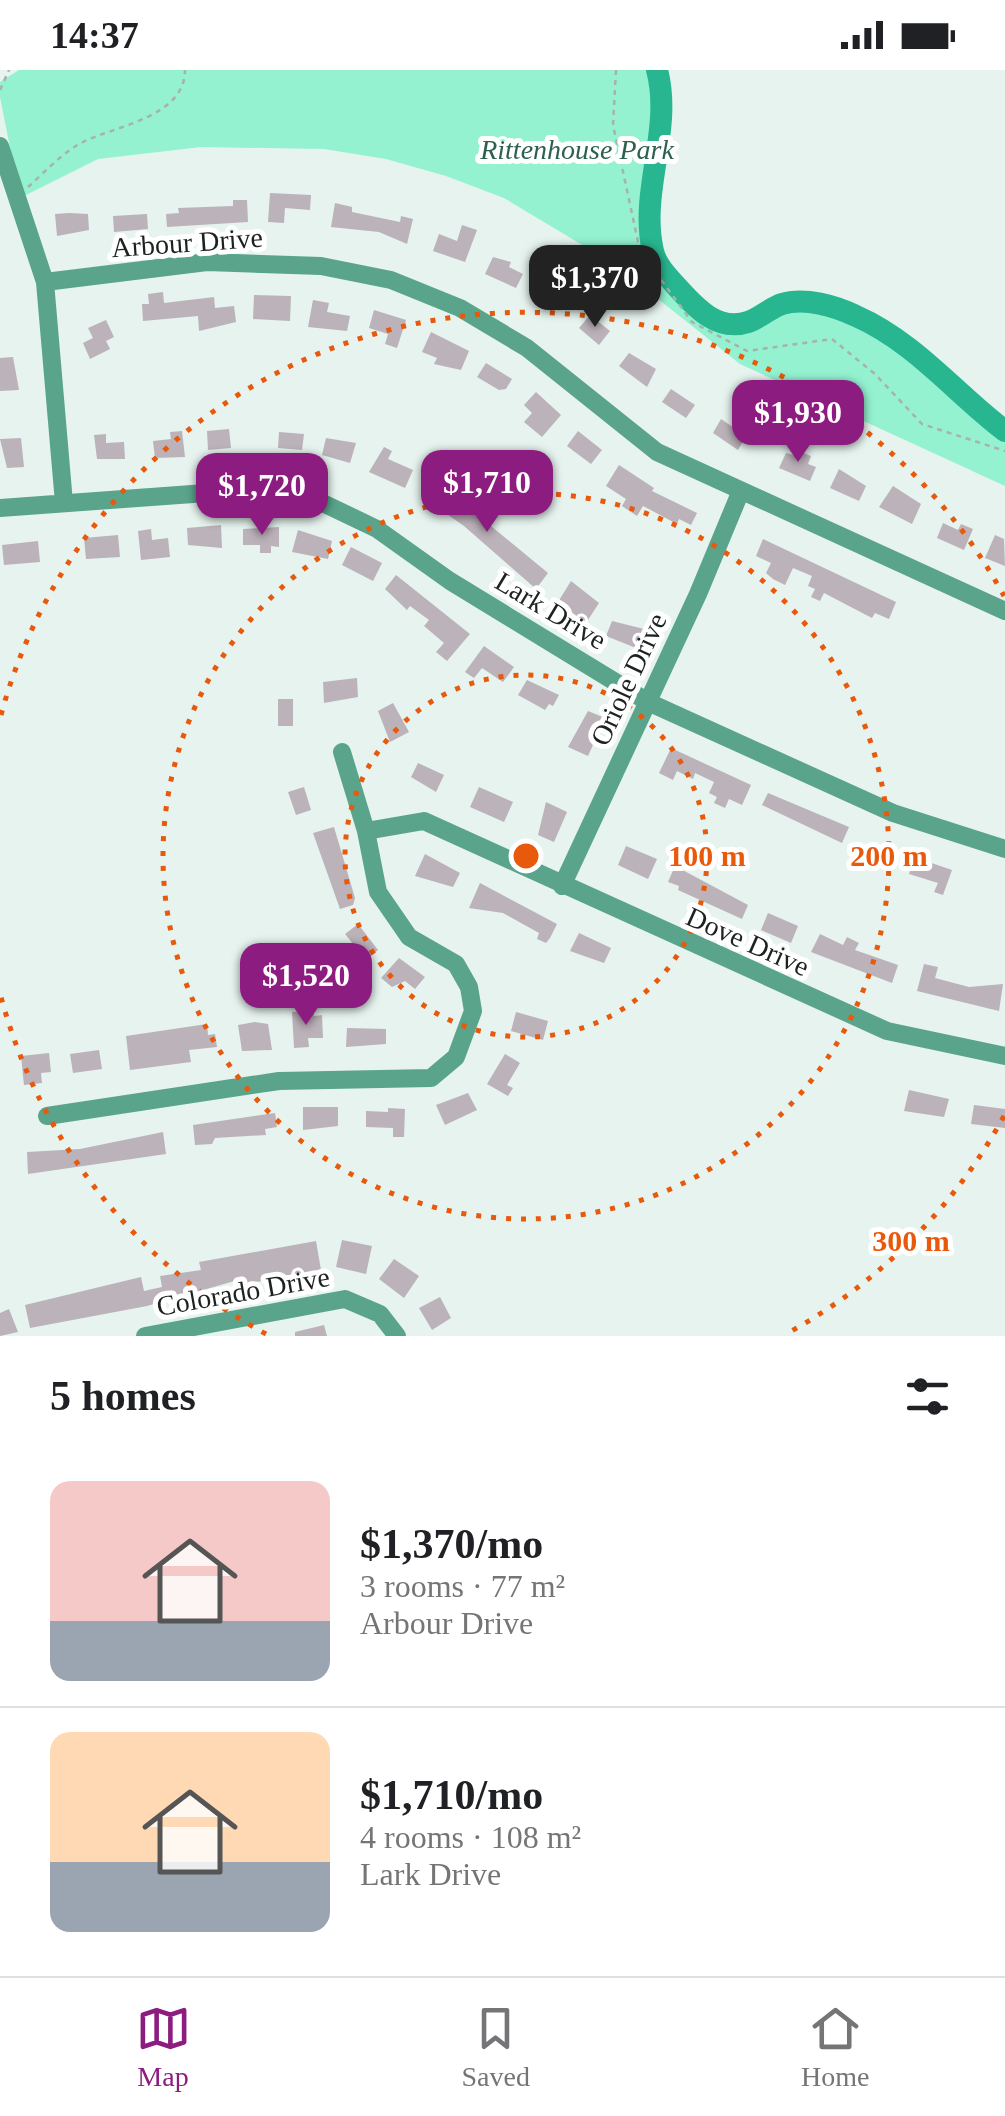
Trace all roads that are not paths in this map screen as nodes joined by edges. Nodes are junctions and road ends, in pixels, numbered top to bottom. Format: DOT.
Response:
graph roads {
  1 [pos="0,146"];
  2 [pos="46,282"];
  3 [pos="740,493"];
  4 [pos="64,503"];
  5 [pos="0,508"];
  6 [pos="1005,611"];
  7 [pos="648,702"];
  8 [pos="342,752"];
  9 [pos="366,832"];
  10 [pos="1005,849"];
  11 [pos="562,886"];
  12 [pos="1005,1056"];
  13 [pos="47,1116"];
  14 [pos="145,1336"];
  15 [pos="397,1336"];
  1 -- 2 [label="street"];
  2 -- 3 [label="street, Arbour Drive"];
  2 -- 4 [label="street"];
  3 -- 6 [label="street, Arbour Drive"];
  3 -- 7 [label="street, Oriole Drive"];
  4 -- 5 [label="street, Lark Drive"];
  4 -- 7 [label="street, Lark Drive"];
  7 -- 10 [label="street, Lark Drive"];
  7 -- 11 [label="street, Oriole Drive"];
  8 -- 9 [label="street"];
  9 -- 11 [label="street, Dove Drive"];
  9 -- 13 [label="street"];
  11 -- 12 [label="street, Dove Drive"];
  14 -- 15 [label="street, Colorado Drive"];
}
